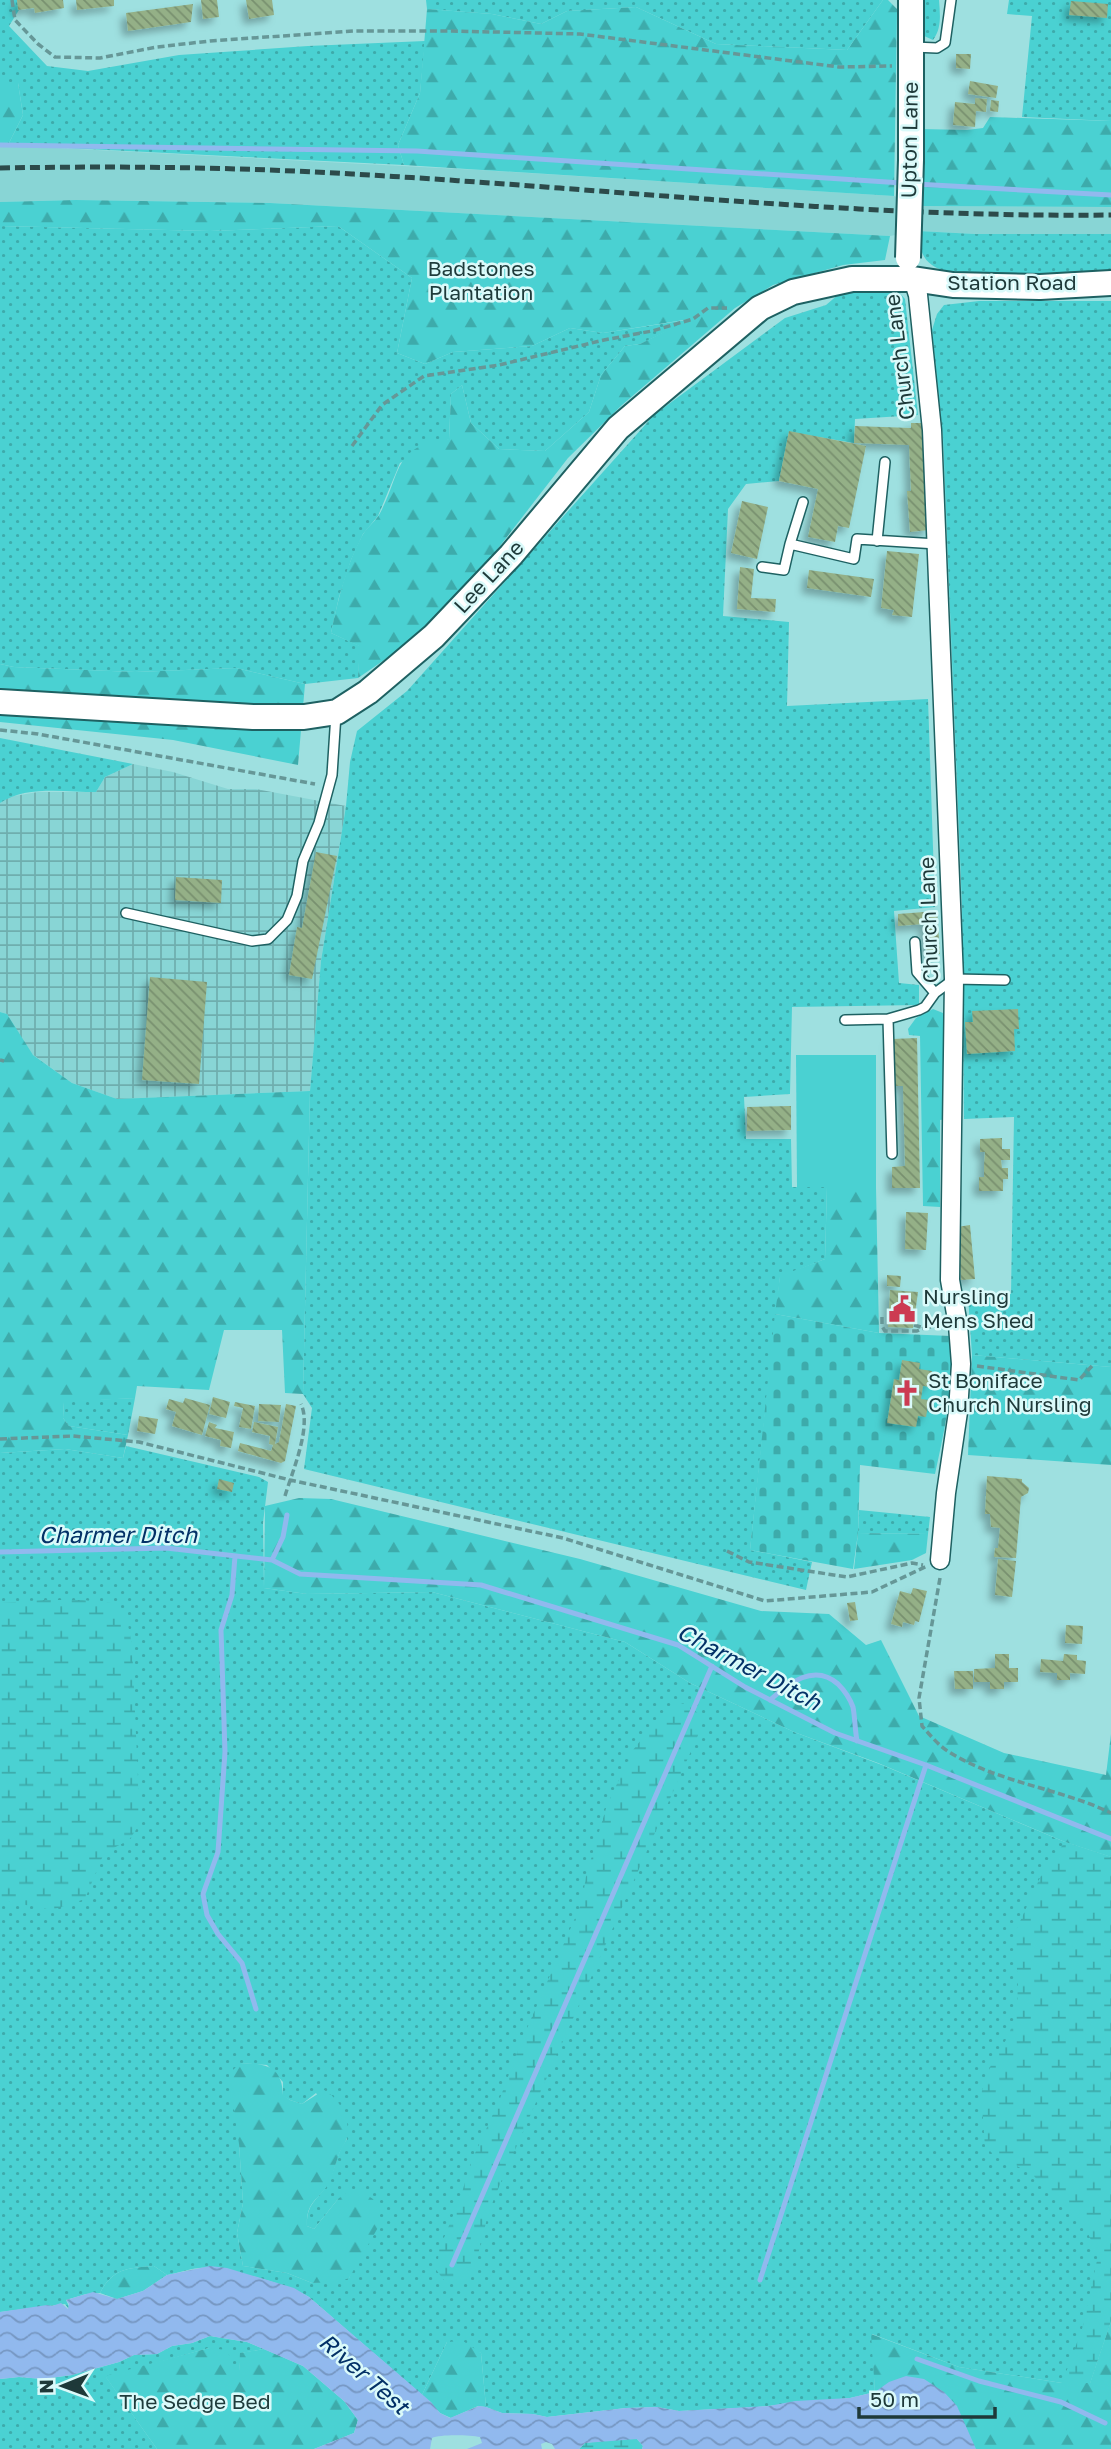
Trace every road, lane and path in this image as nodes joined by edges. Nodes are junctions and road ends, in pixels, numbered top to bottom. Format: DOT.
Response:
graph roads {
  1 [pos="12,0"];
  2 [pos="911,0"];
  3 [pos="951,0"];
  4 [pos="912,56"];
  5 [pos="911,268"];
  6 [pos="1111,283"];
  7 [pos="760,308"];
  8 [pos="352,446"];
  9 [pos="885,462"];
  10 [pos="803,502"];
  11 [pos="877,541"];
  12 [pos="790,544"];
  13 [pos="937,544"];
  14 [pos="762,566"];
  15 [pos="0,702"];
  16 [pos="337,712"];
  17 [pos="0,730"];
  18 [pos="328,787"];
  19 [pos="126,913"];
  20 [pos="915,942"];
  21 [pos="954,979"];
  22 [pos="1005,980"];
  23 [pos="935,993"];
  24 [pos="888,1019"];
  25 [pos="845,1020"];
  26 [pos="892,1154"];
  27 [pos="882,1317"];
  28 [pos="914,1325"];
  29 [pos="958,1325"];
  30 [pos="924,1328"];
  31 [pos="961,1364"];
  32 [pos="1092,1366"];
  33 [pos="301,1404"];
  34 [pos="0,1439"];
  35 [pos="290,1480"];
  36 [pos="285,1496"];
  37 [pos="727,1551"];
  38 [pos="940,1560"];
  39 [pos="1111,1813"];
  1 -- 4 [label="path"];
  2 -- 4 [label="street, Upton Lane"];
  3 -- 4 [label="lane"];
  4 -- 5 [label="street, Upton Lane, bridge"];
  5 -- 6 [label="street, Station Road"];
  5 -- 7 [label="street, Lee Lane"];
  5 -- 13 [label="street, Church Lane"];
  7 -- 8 [label="path"];
  7 -- 16 [label="street, Lee Lane"];
  9 -- 11 [label="lane"];
  10 -- 12 [label="lane"];
  11 -- 12 [label="lane"];
  11 -- 13 [label="lane"];
  12 -- 14 [label="lane"];
  13 -- 21 [label="street, Church Lane"];
  15 -- 16 [label="street, Lee Lane"];
  16 -- 18 [label="lane"];
  17 -- 18 [label="path"];
  18 -- 19 [label="lane"];
  20 -- 23 [label="lane"];
  21 -- 22 [label="lane"];
  21 -- 23 [label="lane"];
  21 -- 29 [label="street, Church Lane"];
  23 -- 24 [label="lane"];
  24 -- 25 [label="lane"];
  24 -- 26 [label="lane"];
  27 -- 30 [label="path"];
  28 -- 30 [label="path"];
  29 -- 30 [label="path"];
  29 -- 31 [label="street, Church Lane"];
  31 -- 32 [label="path"];
  31 -- 38 [label="street, Church Lane"];
  33 -- 35 [label="path"];
  34 -- 35 [label="path"];
  35 -- 36 [label="path"];
  35 -- 37 [label="path"];
  38 -- 39 [label="path"];
}
